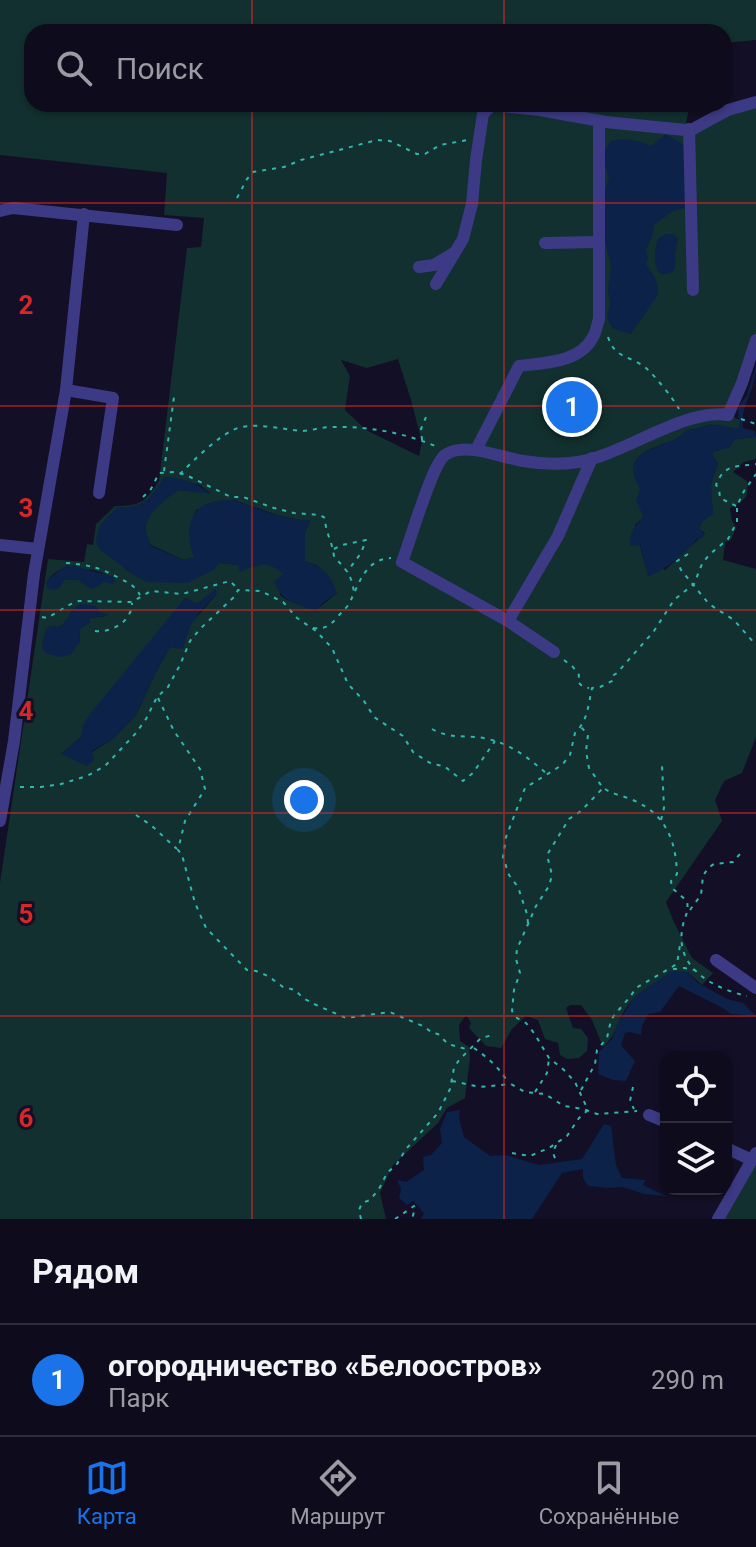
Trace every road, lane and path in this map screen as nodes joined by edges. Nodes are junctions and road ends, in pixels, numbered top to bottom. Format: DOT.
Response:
graph roads {
  1 [pos="756,102"];
  2 [pos="732,109"];
  3 [pos="485,112"];
  4 [pos="551,112"];
  5 [pos="724,112"];
  6 [pos="599,121"];
  7 [pos="689,129"];
  8 [pos="480,135"];
  9 [pos="237,198"];
  10 [pos="0,211"];
  11 [pos="84,214"];
  12 [pos="177,225"];
  13 [pos="599,242"];
  14 [pos="545,243"];
  15 [pos="456,252"];
  16 [pos="419,267"];
  17 [pos="436,284"];
  18 [pos="693,290"];
  19 [pos="597,324"];
  20 [pos="756,340"];
  21 [pos="66,390"];
  22 [pos="174,397"];
  23 [pos="426,417"];
  24 [pos="736,417"];
  25 [pos="687,421"];
  26 [pos="756,424"];
  27 [pos="422,442"];
  28 [pos="476,450"];
  29 [pos="451,452"];
  30 [pos="592,458"];
  31 [pos="756,464"];
  32 [pos="164,472"];
  33 [pos="180,474"];
  34 [pos="756,474"];
  35 [pos="99,493"];
  36 [pos="143,497"];
  37 [pos="737,506"];
  38 [pos="0,545"];
  39 [pos="38,549"];
  40 [pos="333,549"];
  41 [pos="688,554"];
  42 [pos="402,562"];
  43 [pos="66,563"];
  44 [pos="347,572"];
  45 [pos="694,584"];
  46 [pos="238,590"];
  47 [pos="354,593"];
  48 [pos="140,596"];
  49 [pos="132,602"];
  50 [pos="29,611"];
  51 [pos="508,621"];
  52 [pos="312,628"];
  53 [pos="95,631"];
  54 [pos="756,645"];
  55 [pos="554,652"];
  56 [pos="592,688"];
  57 [pos="157,697"];
  58 [pos="580,727"];
  59 [pos="432,729"];
  60 [pos="495,741"];
  61 [pos="662,765"];
  62 [pos="547,774"];
  63 [pos="7,784"];
  64 [pos="603,788"];
  65 [pos="136,815"];
  66 [pos="0,821"];
  67 [pos="661,821"];
  68 [pos="178,850"];
  69 [pos="744,852"];
  70 [pos="689,911"];
  71 [pos="528,923"];
  72 [pos="682,941"];
  73 [pos="716,960"];
  74 [pos="668,970"];
  75 [pos="694,970"];
  76 [pos="755,992"];
  77 [pos="493,1035"];
  78 [pos="473,1047"];
  79 [pos="467,1052"];
  80 [pos="549,1058"];
  81 [pos="451,1080"];
  82 [pos="508,1084"];
  83 [pos="633,1087"];
  84 [pos="581,1091"];
  85 [pos="535,1092"];
  86 [pos="588,1110"];
  87 [pos="634,1111"];
  88 [pos="649,1115"];
  89 [pos="660,1120"];
  90 [pos="557,1144"];
  91 [pos="732,1150"];
  92 [pos="512,1153"];
  93 [pos="754,1157"];
  94 [pos="557,1163"];
  95 [pos="404,1212"];
  96 [pos="405,1218"];
  97 [pos="361,1219"];
  98 [pos="395,1219"];
  99 [pos="412,1219"];
  100 [pos="718,1219"];
  1 -- 2 [label="street"];
  3 -- 8 [label="street"];
  4 -- 6 [label="street"];
  5 -- 7 [label="street"];
  6 -- 7 [label="street"];
  6 -- 13 [label="street"];
  7 -- 18 [label="street"];
  8 -- 9 [label="path"];
  8 -- 15 [label="street"];
  10 -- 11 [label="street"];
  11 -- 12 [label="street"];
  11 -- 21 [label="street"];
  13 -- 14 [label="street"];
  13 -- 19 [label="street"];
  15 -- 16 [label="street"];
  15 -- 17 [label="street"];
  19 -- 25 [label="path"];
  19 -- 28 [label="street"];
  20 -- 25 [label="street"];
  21 -- 35 [label="street"];
  21 -- 39 [label="street"];
  22 -- 32 [label="path"];
  23 -- 27 [label="path"];
  24 -- 26 [label="path"];
  25 -- 30 [label="street"];
  27 -- 29 [label="path"];
  27 -- 33 [label="path"];
  28 -- 29 [label="street"];
  28 -- 30 [label="street"];
  29 -- 42 [label="street"];
  30 -- 51 [label="street"];
  31 -- 37 [label="path"];
  32 -- 33 [label="path"];
  32 -- 36 [label="path"];
  33 -- 40 [label="path"];
  34 -- 37 [label="path"];
  37 -- 45 [label="path"];
  38 -- 39 [label="street"];
  39 -- 50 [label="street"];
  40 -- 44 [label="path"];
  40 -- 44 [label="path"];
  41 -- 45 [label="path"];
  42 -- 47 [label="path"];
  42 -- 51 [label="street"];
  43 -- 48 [label="path"];
  44 -- 47 [label="path"];
  45 -- 54 [label="path"];
  45 -- 56 [label="path"];
  46 -- 48 [label="path"];
  46 -- 52 [label="path"];
  46 -- 57 [label="path"];
  47 -- 52 [label="path"];
  48 -- 49 [label="path"];
  49 -- 50 [label="path"];
  49 -- 53 [label="path"];
  50 -- 63 [label="street"];
  51 -- 55 [label="street"];
  52 -- 60 [label="path"];
  55 -- 56 [label="path"];
  56 -- 58 [label="path"];
  57 -- 63 [label="path"];
  57 -- 68 [label="path"];
  58 -- 62 [label="path"];
  58 -- 64 [label="path"];
  59 -- 60 [label="path"];
  60 -- 62 [label="path"];
  61 -- 67 [label="path"];
  62 -- 71 [label="path"];
  63 -- 66 [label="street"];
  64 -- 67 [label="path"];
  64 -- 71 [label="path"];
  65 -- 68 [label="path"];
  67 -- 70 [label="path"];
  68 -- 79 [label="path"];
  69 -- 70 [label="path"];
  70 -- 72 [label="path"];
  71 -- 80 [label="path"];
  72 -- 74 [label="path"];
  72 -- 75 [label="path"];
  73 -- 76 [label="street"];
  74 -- 75 [label="path"];
  74 -- 84 [label="path"];
  75 -- 76 [label="path"];
  77 -- 78 [label="path"];
  78 -- 79 [label="path"];
  78 -- 82 [label="path"];
  79 -- 81 [label="path"];
  80 -- 84 [label="path"];
  80 -- 85 [label="path"];
  81 -- 82 [label="path"];
  81 -- 97 [label="path"];
  82 -- 85 [label="path"];
  83 -- 87 [label="path"];
  84 -- 86 [label="path"];
  85 -- 86 [label="path"];
  86 -- 87 [label="path"];
  86 -- 90 [label="path"];
  87 -- 88 [label="path"];
  88 -- 89 [label="street"];
  90 -- 92 [label="path"];
  90 -- 94 [label="path"];
  91 -- 93 [label="street"];
  93 -- 100 [label="street"];
  95 -- 96 [label="path"];
  95 -- 98 [label="path"];
  95 -- 99 [label="path"];
}
